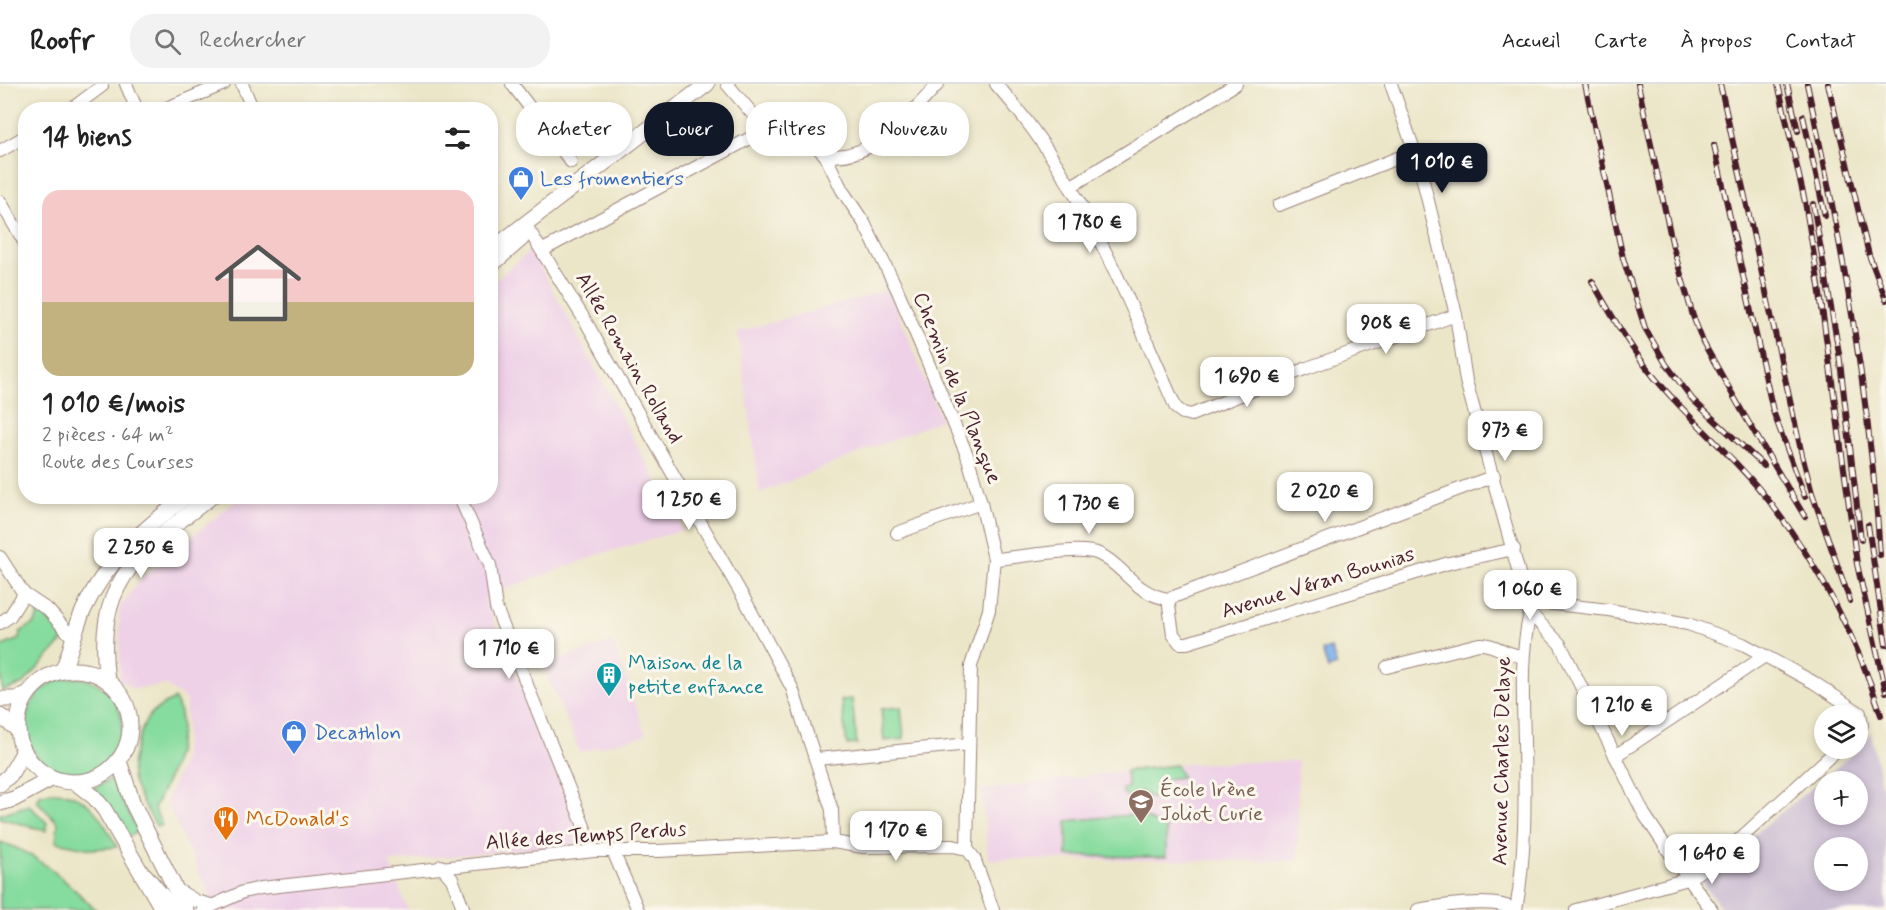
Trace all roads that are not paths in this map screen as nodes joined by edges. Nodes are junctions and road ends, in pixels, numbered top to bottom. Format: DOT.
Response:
graph roads {
  1 [pos="126,84"];
  2 [pos="224,84"];
  3 [pos="242,84"];
  4 [pos="512,84"];
  5 [pos="707,84"];
  6 [pos="727,84"];
  7 [pos="938,84"];
  8 [pos="996,84"];
  9 [pos="1236,84"];
  10 [pos="1392,84"];
  11 [pos="102,86"];
  12 [pos="81,102"];
  13 [pos="134,102"];
  14 [pos="181,102"];
  15 [pos="250,102"];
  16 [pos="746,106"];
  17 [pos="746,140"];
  18 [pos="18,141"];
  19 [pos="0,151"];
  20 [pos="1415,151"];
  21 [pos="847,154"];
  22 [pos="825,156"];
  23 [pos="571,162"];
  24 [pos="1070,187"];
  25 [pos="0,201"];
  26 [pos="1279,206"];
  27 [pos="527,227"];
  28 [pos="18,231"];
  29 [pos="498,246"];
  30 [pos="543,250"];
  31 [pos="498,258"];
  32 [pos="1456,315"];
  33 [pos="1494,476"];
  34 [pos="981,503"];
  35 [pos="174,504"];
  36 [pos="181,504"];
  37 [pos="202,504"];
  38 [pos="463,504"];
  39 [pos="180,521"];
  40 [pos="897,533"];
  41 [pos="1514,549"];
  42 [pos="0,557"];
  43 [pos="994,559"];
  44 [pos="24,594"];
  45 [pos="1168,599"];
  46 [pos="1529,607"];
  47 [pos="0,623"];
  48 [pos="1549,635"];
  49 [pos="73,638"];
  50 [pos="1524,643"];
  51 [pos="1522,656"];
  52 [pos="1765,656"];
  53 [pos="1387,667"];
  54 [pos="62,671"];
  55 [pos="107,680"];
  56 [pos="27,694"];
  57 [pos="0,699"];
  58 [pos="1845,705"];
  59 [pos="0,716"];
  60 [pos="17,729"];
  61 [pos="969,744"];
  62 [pos="24,751"];
  63 [pos="1615,756"];
  64 [pos="817,759"];
  65 [pos="1827,759"];
  66 [pos="119,761"];
  67 [pos="53,778"];
  68 [pos="75,782"];
  69 [pos="0,784"];
  70 [pos="0,803"];
  71 [pos="833,842"];
  72 [pos="967,849"];
  73 [pos="594,851"];
  74 [pos="613,851"];
  75 [pos="137,865"];
  76 [pos="441,866"];
  77 [pos="1688,879"];
  78 [pos="176,889"];
  79 [pos="207,907"];
  80 [pos="163,910"];
  81 [pos="176,910"];
  82 [pos="186,910"];
  83 [pos="464,910"];
  84 [pos="638,910"];
  85 [pos="993,910"];
  86 [pos="1418,910"];
  87 [pos="1515,910"];
  88 [pos="1576,910"];
  89 [pos="1712,910"];
  1 -- 13 [label="street"];
  2 -- 14 [label="street"];
  3 -- 15 [label="street"];
  4 -- 23 [label="street"];
  5 -- 27 [label="main road"];
  6 -- 16 [label="street"];
  7 -- 21 [label="street"];
  8 -- 24 [label="street"];
  9 -- 24 [label="street"];
  10 -- 20 [label="street"];
  11 -- 12 [label="street"];
  17 -- 30 [label="street"];
  18 -- 19 [label="street"];
  20 -- 26 [label="street"];
  20 -- 32 [label="street"];
  22 -- 34 [label="street, Chemin de la Planque"];
  24 -- 32 [label="street"];
  25 -- 28 [label="street"];
  27 -- 29 [label="main road"];
  27 -- 30 [label="street, Allée Romain Rolland"];
  27 -- 31 [label="main road"];
  30 -- 64 [label="street, Allée Romain Rolland"];
  32 -- 33 [label="street"];
  33 -- 41 [label="street"];
  33 -- 45 [label="street"];
  34 -- 40 [label="street"];
  34 -- 43 [label="street, Chemin de la Planque"];
  35 -- 49 [label="main road"];
  36 -- 39 [label="street"];
  37 -- 39 [label="main road"];
  38 -- 73 [label="street"];
  39 -- 55 [label="main road"];
  41 -- 45 [label="street, Avenue Véran Bounias"];
  41 -- 46 [label="street"];
  42 -- 44 [label="street"];
  43 -- 45 [label="street"];
  43 -- 61 [label="street, Chemin de la Planque"];
  44 -- 47 [label="street"];
  44 -- 49 [label="street"];
  46 -- 48 [label="street"];
  46 -- 50 [label="street, Avenue Charles Delaye"];
  46 -- 52 [label="street"];
  48 -- 50 [label="street"];
  48 -- 63 [label="street"];
  49 -- 54 [label="main road"];
  50 -- 51 [label="street, Avenue Charles Delaye"];
  51 -- 53 [label="street"];
  51 -- 87 [label="street, Avenue Charles Delaye"];
  52 -- 58 [label="street"];
  52 -- 63 [label="street"];
  54 -- 55 [label="main road"];
  54 -- 56 [label="main road"];
  55 -- 66 [label="main road"];
  56 -- 57 [label="main road"];
  56 -- 60 [label="main road"];
  59 -- 60 [label="main road"];
  60 -- 62 [label="main road"];
  61 -- 64 [label="street"];
  61 -- 72 [label="street, Chemin de la Planque"];
  62 -- 67 [label="main road"];
  62 -- 69 [label="main road"];
  63 -- 77 [label="street"];
  64 -- 71 [label="street, Allée Romain Rolland"];
  65 -- 77 [label="street"];
  66 -- 68 [label="main road"];
  66 -- 78 [label="main road"];
  67 -- 68 [label="main road"];
  67 -- 70 [label="main road"];
  68 -- 75 [label="main road"];
  71 -- 72 [label="street, Allée des Temps Perdus"];
  71 -- 74 [label="street, Allée des Temps Perdus"];
  72 -- 85 [label="street"];
  73 -- 74 [label="street, Allée des Temps Perdus"];
  73 -- 76 [label="street, Allée des Temps Perdus"];
  74 -- 84 [label="street"];
  75 -- 80 [label="main road"];
  75 -- 81 [label="street"];
  76 -- 79 [label="street, Allée des Temps Perdus"];
  76 -- 83 [label="street"];
  77 -- 88 [label="street"];
  77 -- 89 [label="street"];
  78 -- 79 [label="street, Allée des Temps Perdus"];
  78 -- 82 [label="main road"];
  86 -- 87 [label="street"];
}
